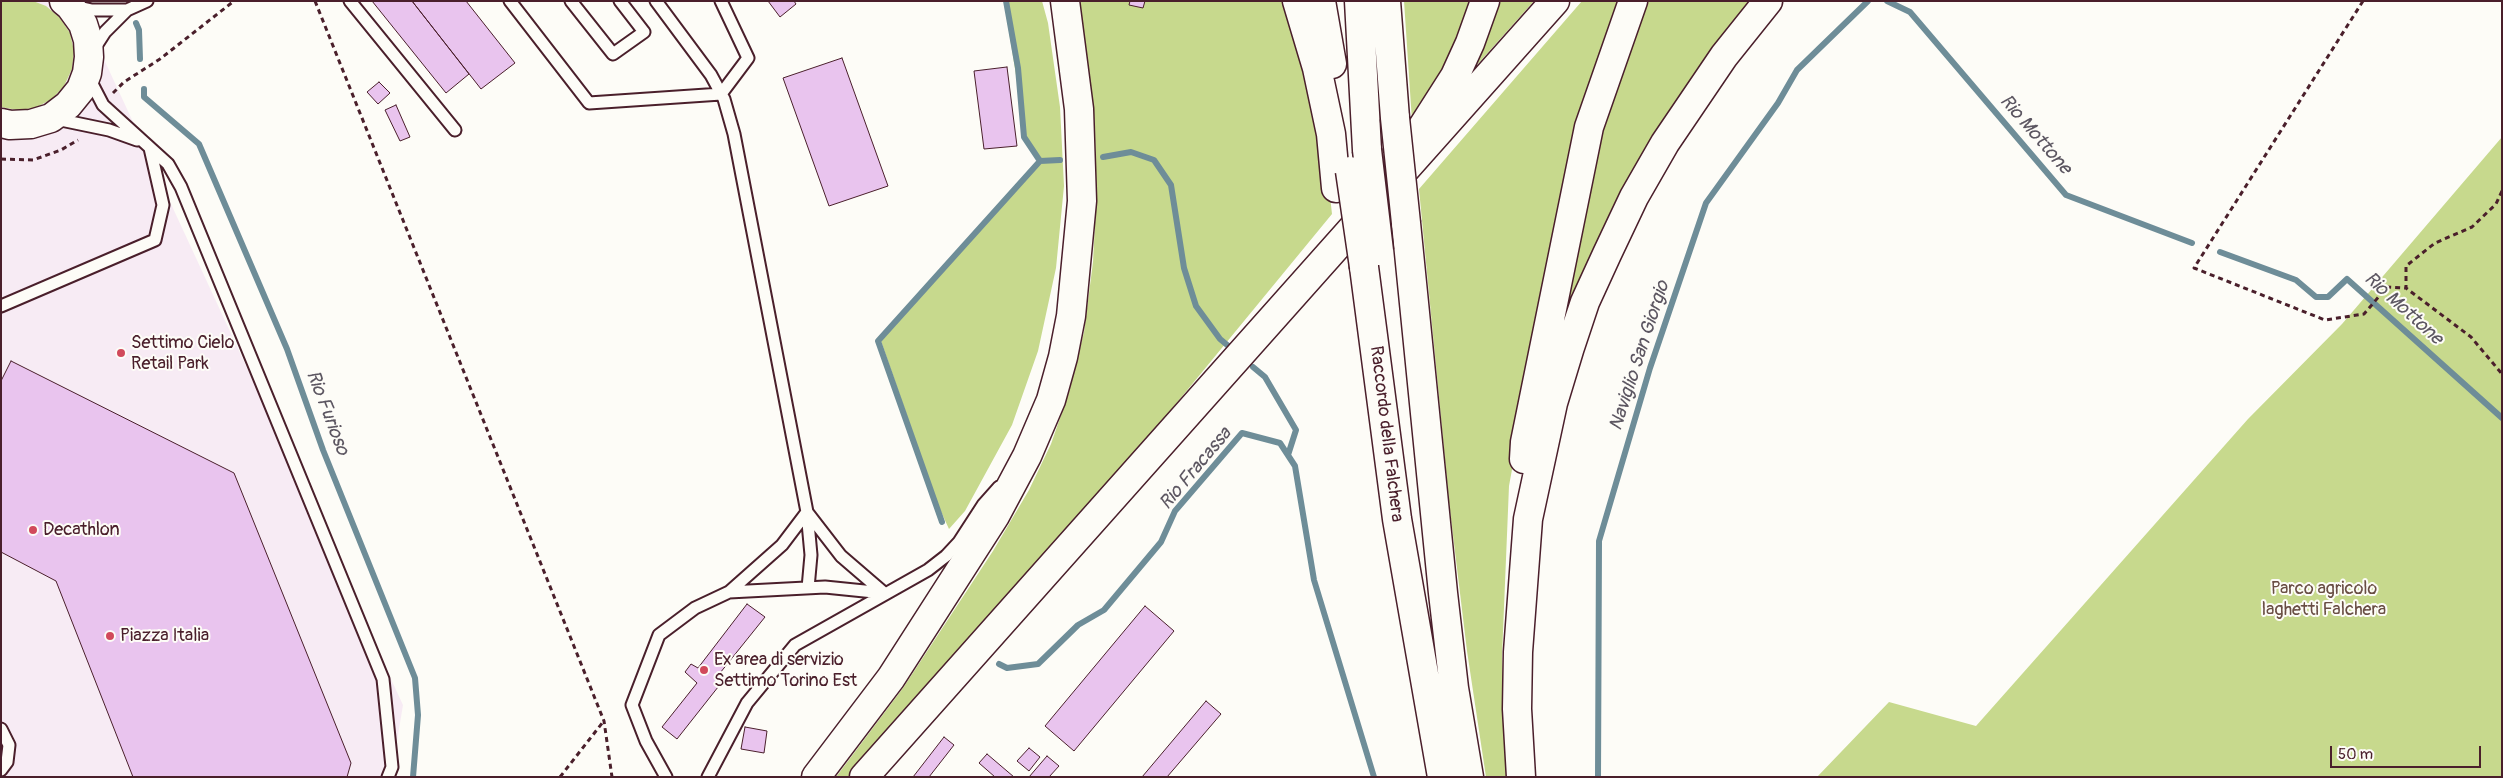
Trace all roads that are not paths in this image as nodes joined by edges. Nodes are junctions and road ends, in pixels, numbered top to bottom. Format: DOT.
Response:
graph roads {
  1 [pos="147,1"];
  2 [pos="350,1"];
  3 [pos="510,1"];
  4 [pos="571,1"];
  5 [pos="620,1"];
  6 [pos="656,1"];
  7 [pos="721,1"];
  8 [pos="1065,1"];
  9 [pos="1296,1"];
  10 [pos="1321,1"];
  11 [pos="1359,1"];
  12 [pos="1386,1"];
  13 [pos="1485,1"];
  14 [pos="1555,1"];
  15 [pos="1633,1"];
  16 [pos="1768,1"];
  17 [pos="67,3"];
  18 [pos="127,10"];
  19 [pos="88,65"];
  20 [pos="721,94"];
  21 [pos="51,118"];
  22 [pos="1,123"];
  23 [pos="455,130"];
  24 [pos="145,144"];
  25 [pos="1343,179"];
  26 [pos="1364,266"];
  27 [pos="1,306"];
  28 [pos="1283,307"];
  29 [pos="1027,456"];
  30 [pos="807,512"];
  31 [pos="808,588"];
  32 [pos="729,592"];
  33 [pos="884,593"];
  34 [pos="1521,595"];
  35 [pos="1,729"];
  36 [pos="1,770"];
  37 [pos="388,777"];
  38 [pos="666,777"];
  39 [pos="708,777"];
  40 [pos="816,777"];
  41 [pos="864,777"];
  42 [pos="1442,777"];
  43 [pos="1469,777"];
  44 [pos="1521,777"];
  1 -- 18 [label="lane"];
  2 -- 23 [label="lane"];
  3 -- 20 [label="lane"];
  4 -- 5 [label="lane"];
  6 -- 20 [label="lane"];
  7 -- 20 [label="lane"];
  8 -- 29 [label="main road"];
  9 -- 25 [label="main road"];
  10 -- 25 [label="main road"];
  11 -- 26 [label="main road, bridge"];
  12 -- 43 [label="main road, bridge"];
  13 -- 28 [label="main road"];
  14 -- 28 [label="main road"];
  15 -- 34 [label="main road"];
  16 -- 34 [label="main road"];
  17 -- 18 [label="lane"];
  17 -- 19 [label="main road"];
  18 -- 19 [label="lane"];
  19 -- 21 [label="main road"];
  19 -- 24 [label="lane"];
  20 -- 30 [label="lane"];
  21 -- 22 [label="main road"];
  21 -- 24 [label="lane"];
  24 -- 27 [label="lane"];
  24 -- 37 [label="lane"];
  25 -- 26 [label="main road, bridge"];
  26 -- 42 [label="main road, Raccordo della Falchera"];
  28 -- 41 [label="main road"];
  29 -- 33 [label="lane"];
  29 -- 40 [label="main road"];
  30 -- 31 [label="lane"];
  30 -- 32 [label="lane"];
  30 -- 33 [label="lane"];
  31 -- 32 [label="lane"];
  31 -- 33 [label="lane"];
  32 -- 38 [label="lane"];
  33 -- 39 [label="lane"];
  34 -- 44 [label="main road"];
  35 -- 36 [label="lane"];
}
